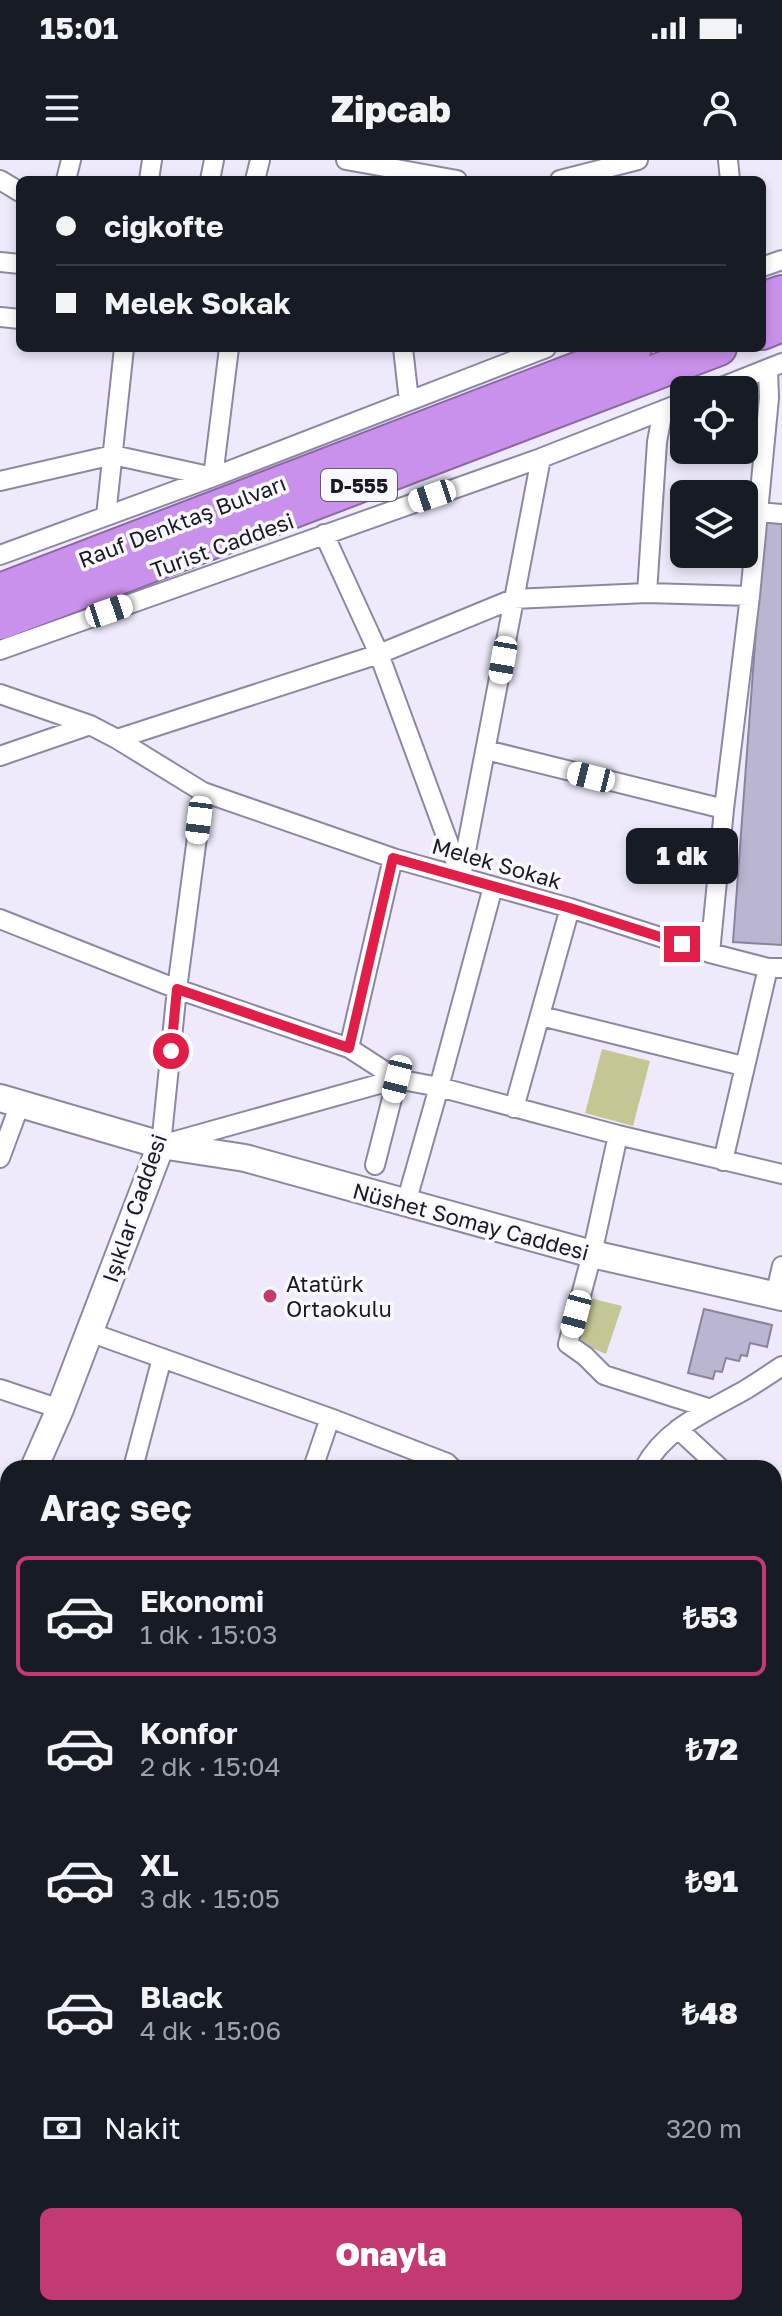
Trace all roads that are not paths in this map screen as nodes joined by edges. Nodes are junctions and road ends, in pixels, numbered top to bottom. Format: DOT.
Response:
graph roads {
  1 [pos="346,160"];
  2 [pos="625,166"];
  3 [pos="416,171"];
  4 [pos="439,176"];
  5 [pos="579,176"];
  6 [pos="124,352"];
  7 [pos="229,352"];
  8 [pos="403,352"];
  9 [pos="536,352"];
  10 [pos="624,352"];
  11 [pos="709,352"];
  12 [pos="775,366"];
  13 [pos="750,376"];
  14 [pos="409,401"];
  15 [pos="670,407"];
  16 [pos="663,410"];
  17 [pos="113,455"];
  18 [pos="541,458"];
  19 [pos="213,477"];
  20 [pos="0,481"];
  21 [pos="758,512"];
  22 [pos="782,514"];
  23 [pos="106,516"];
  24 [pos="324,534"];
  25 [pos="0,555"];
  26 [pos="753,568"];
  27 [pos="0,591"];
  28 [pos="647,593"];
  29 [pos="750,596"];
  30 [pos="513,599"];
  31 [pos="0,622"];
  32 [pos="0,650"];
  33 [pos="379,654"];
  34 [pos="0,694"];
  35 [pos="90,725"];
  36 [pos="117,739"];
  37 [pos="486,750"];
  38 [pos="0,756"];
  39 [pos="203,792"];
  40 [pos="724,809"];
  41 [pos="393,858"];
  42 [pos="461,877"];
  43 [pos="493,887"];
  44 [pos="570,908"];
  45 [pos="0,919"];
  46 [pos="710,953"];
  47 [pos="775,968"];
  48 [pos="177,989"];
  49 [pos="541,1016"];
  50 [pos="349,1048"];
  51 [pos="743,1066"];
  52 [pos="397,1079"];
  53 [pos="439,1087"];
  54 [pos="10,1101"];
  55 [pos="514,1108"];
  56 [pos="618,1135"];
  57 [pos="161,1145"];
  58 [pos="0,1158"];
  59 [pos="723,1161"];
  60 [pos="375,1165"];
  61 [pos="782,1174"];
  62 [pos="406,1203"];
  63 [pos="592,1254"];
  64 [pos="782,1266"];
  65 [pos="779,1296"];
  66 [pos="89,1332"];
  67 [pos="162,1358"];
  68 [pos="782,1366"];
  69 [pos="0,1389"];
  70 [pos="708,1408"];
  71 [pos="60,1409"];
  72 [pos="330,1418"];
  73 [pos="678,1429"];
  74 [pos="38,1460"];
  75 [pos="135,1460"];
  76 [pos="316,1460"];
  77 [pos="433,1460"];
  78 [pos="650,1460"];
  79 [pos="711,1460"];
  1 -- 3 [label="street"];
  2 -- 5 [label="street"];
  3 -- 4 [label="street"];
  6 -- 17 [label="street"];
  7 -- 19 [label="street"];
  8 -- 14 [label="street"];
  9 -- 14 [label="street, Rauf Denktaş Bulvarı"];
  10 -- 27 [label="highway, Rauf Denktaş Bulvarı / D-555"];
  11 -- 31 [label="highway, Rauf Denktaş Bulvarı / D-555"];
  12 -- 13 [label="street"];
  12 -- 21 [label="street"];
  14 -- 19 [label="street, Rauf Denktaş Bulvarı"];
  15 -- 16 [label="street, Turist Caddesi"];
  16 -- 18 [label="street, Turist Caddesi"];
  16 -- 28 [label="street"];
  17 -- 19 [label="street"];
  17 -- 20 [label="street"];
  17 -- 23 [label="street"];
  18 -- 24 [label="street, Turist Caddesi"];
  18 -- 30 [label="street"];
  19 -- 23 [label="street, Rauf Denktaş Bulvarı"];
  21 -- 22 [label="street"];
  23 -- 25 [label="street, Rauf Denktaş Bulvarı"];
  24 -- 32 [label="street, Turist Caddesi"];
  24 -- 33 [label="street"];
  26 -- 29 [label="street"];
  28 -- 29 [label="street"];
  28 -- 30 [label="street"];
  29 -- 40 [label="street"];
  30 -- 33 [label="street"];
  30 -- 37 [label="street"];
  33 -- 36 [label="street"];
  33 -- 42 [label="street"];
  34 -- 35 [label="street, Melek Sokak"];
  35 -- 36 [label="street, Melek Sokak"];
  35 -- 38 [label="street"];
  36 -- 39 [label="street, Melek Sokak"];
  37 -- 40 [label="street"];
  37 -- 42 [label="street"];
  39 -- 41 [label="street, Melek Sokak"];
  39 -- 48 [label="street, Işıklar Caddesi"];
  40 -- 46 [label="street"];
  41 -- 42 [label="street, Melek Sokak"];
  41 -- 50 [label="street"];
  42 -- 43 [label="street, Melek Sokak"];
  43 -- 44 [label="street, Melek Sokak"];
  43 -- 53 [label="street"];
  44 -- 46 [label="street, Melek Sokak"];
  44 -- 49 [label="street"];
  45 -- 48 [label="street"];
  46 -- 47 [label="street, Melek Sokak"];
  47 -- 51 [label="street"];
  48 -- 50 [label="street"];
  48 -- 57 [label="street, Işıklar Caddesi"];
  49 -- 51 [label="street"];
  49 -- 55 [label="street"];
  50 -- 52 [label="street"];
  51 -- 59 [label="street"];
  52 -- 53 [label="street"];
  52 -- 57 [label="street"];
  52 -- 60 [label="street"];
  53 -- 55 [label="street"];
  53 -- 62 [label="street"];
  54 -- 57 [label="street, Nüshet Somay Caddesi"];
  54 -- 58 [label="street"];
  55 -- 56 [label="street"];
  56 -- 59 [label="street"];
  56 -- 63 [label="street"];
  57 -- 62 [label="street, Nüshet Somay Caddesi"];
  57 -- 66 [label="street, Işıklar Caddesi"];
  59 -- 61 [label="street"];
  62 -- 63 [label="street, Nüshet Somay Caddesi"];
  63 -- 65 [label="street, Nüshet Somay Caddesi"];
  63 -- 70 [label="street"];
  64 -- 65 [label="street"];
  66 -- 67 [label="street"];
  66 -- 71 [label="street, Işıklar Caddesi"];
  67 -- 72 [label="street"];
  67 -- 75 [label="street"];
  68 -- 70 [label="street"];
  69 -- 71 [label="street"];
  70 -- 73 [label="street"];
  71 -- 74 [label="street, Işıklar Caddesi"];
  72 -- 76 [label="street"];
  72 -- 77 [label="street"];
  73 -- 78 [label="street"];
  73 -- 79 [label="street"];
}
